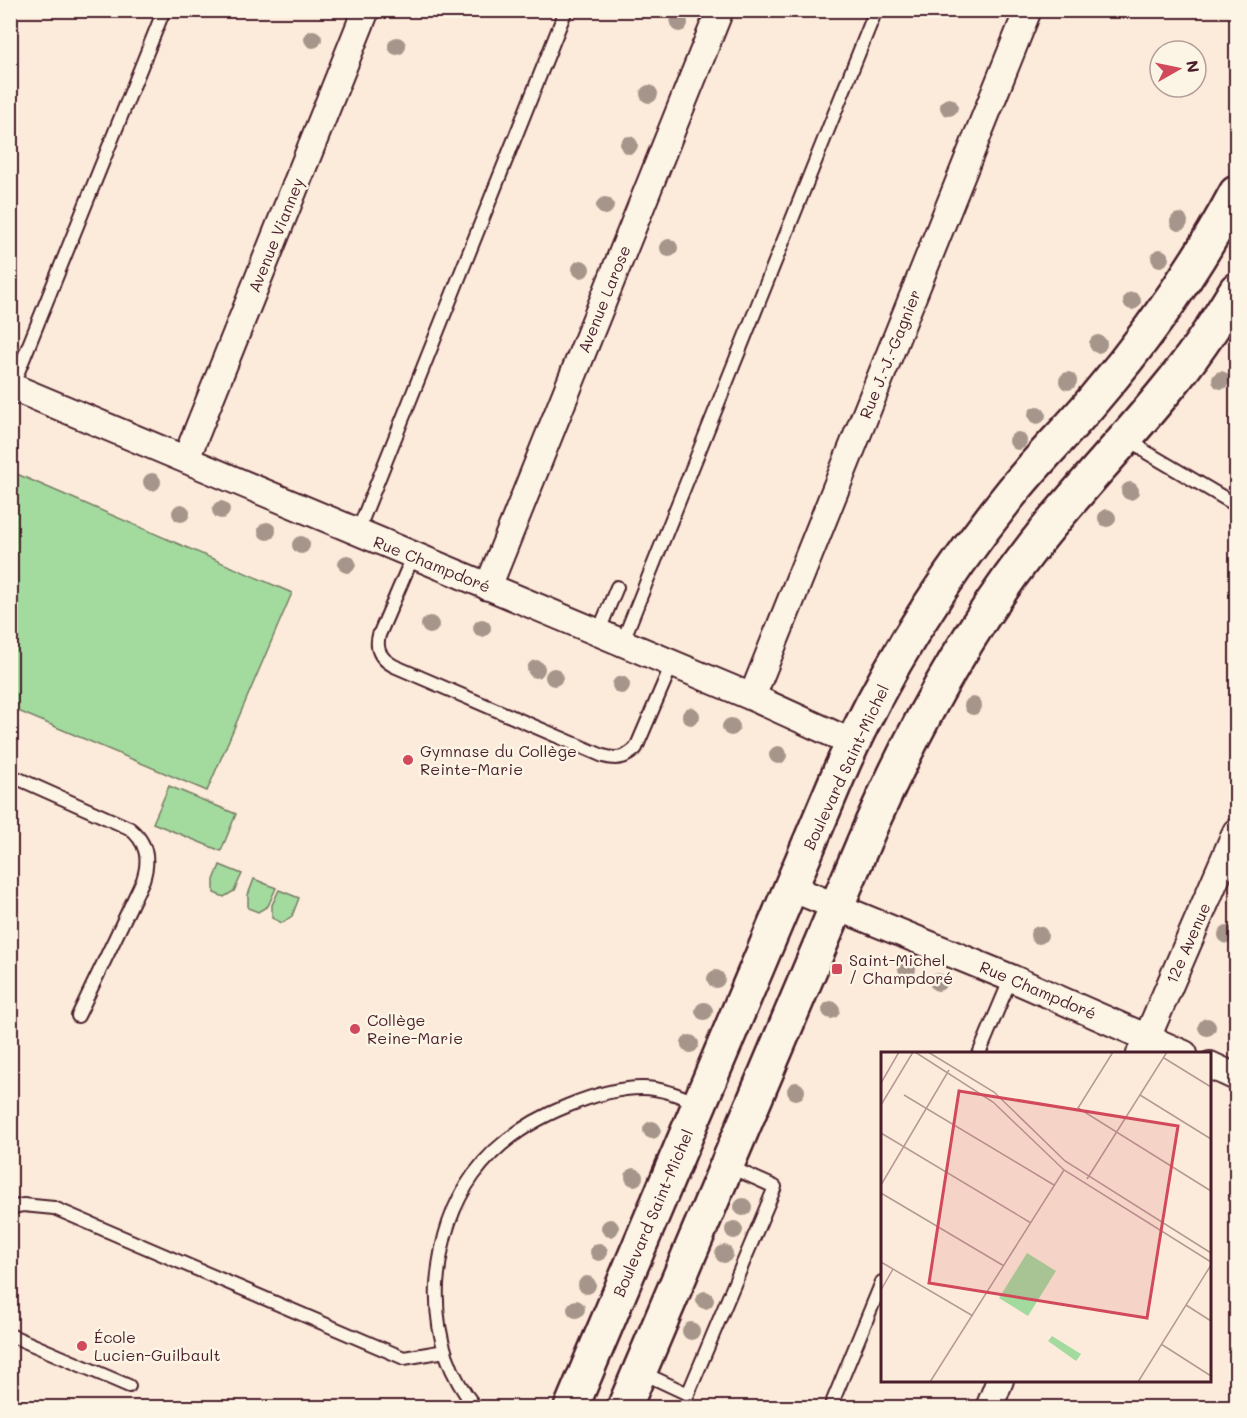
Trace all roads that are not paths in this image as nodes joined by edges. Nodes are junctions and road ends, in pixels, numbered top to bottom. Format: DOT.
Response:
graph roads {
  1 [pos="164,10"];
  2 [pos="366,10"];
  3 [pos="566,10"];
  4 [pos="720,10"];
  5 [pos="876,10"];
  6 [pos="1028,10"];
  7 [pos="1236,193"];
  8 [pos="1236,290"];
  9 [pos="11,386"];
  10 [pos="1128,435"];
  11 [pos="186,459"];
  12 [pos="1236,505"];
  13 [pos="357,533"];
  14 [pos="413,556"];
  15 [pos="488,587"];
  16 [pos="617,587"];
  17 [pos="598,633"];
  18 [pos="622,643"];
  19 [pos="672,664"];
  20 [pos="752,697"];
  21 [pos="853,743"];
  22 [pos="10,775"];
  23 [pos="1236,832"];
  24 [pos="791,888"];
  25 [pos="836,907"];
  26 [pos="1011,978"];
  27 [pos="78,1016"];
  28 [pos="1143,1045"];
  29 [pos="979,1052"];
  30 [pos="1179,1052"];
  31 [pos="1211,1066"];
  32 [pos="1236,1077"];
  33 [pos="700,1104"];
  34 [pos="727,1166"];
  35 [pos="10,1208"];
  36 [pos="881,1284"];
  37 [pos="10,1335"];
  38 [pos="445,1351"];
  39 [pos="640,1371"];
  40 [pos="999,1382"];
  41 [pos="129,1386"];
  42 [pos="476,1407"];
  43 [pos="571,1407"];
  44 [pos="624,1407"];
  45 [pos="830,1407"];
  46 [pos="989,1407"];
  1 -- 9 [label="lane"];
  2 -- 11 [label="street, Avenue Vianney"];
  3 -- 13 [label="lane"];
  4 -- 15 [label="street, Avenue Larose"];
  5 -- 18 [label="lane"];
  6 -- 20 [label="street, Rue J.-J.-Gagnier"];
  7 -- 21 [label="main road, Boulevard Saint-Michel"];
  8 -- 10 [label="main road"];
  9 -- 11 [label="street, Rue Champdoré"];
  10 -- 12 [label="lane"];
  10 -- 25 [label="main road"];
  11 -- 13 [label="street, Rue Champdoré"];
  13 -- 14 [label="street, Rue Champdoré"];
  14 -- 15 [label="street, Rue Champdoré"];
  14 -- 19 [label="lane"];
  15 -- 17 [label="street, Rue Champdoré"];
  16 -- 17 [label="lane"];
  17 -- 18 [label="street, Rue Champdoré"];
  18 -- 19 [label="street, Rue Champdoré"];
  19 -- 20 [label="street, Rue Champdoré"];
  20 -- 21 [label="street, Rue Champdoré"];
  21 -- 24 [label="main road, Boulevard Saint-Michel"];
  22 -- 27 [label="lane"];
  23 -- 28 [label="street, 12e Avenue"];
  24 -- 25 [label="street, Rue Champdoré"];
  24 -- 33 [label="main road, Boulevard Saint-Michel"];
  25 -- 26 [label="street, Rue Champdoré"];
  25 -- 34 [label="main road"];
  26 -- 28 [label="street, Rue Champdoré"];
  26 -- 29 [label="lane"];
  28 -- 30 [label="street, Rue Champdoré"];
  31 -- 32 [label="street"];
  33 -- 38 [label="lane"];
  33 -- 43 [label="main road, Boulevard Saint-Michel"];
  34 -- 39 [label="main road"];
  34 -- 39 [label="lane"];
  35 -- 38 [label="lane"];
  36 -- 45 [label="lane"];
  37 -- 41 [label="lane"];
  38 -- 42 [label="lane"];
  39 -- 44 [label="main road"];
  40 -- 46 [label="street"];
}
